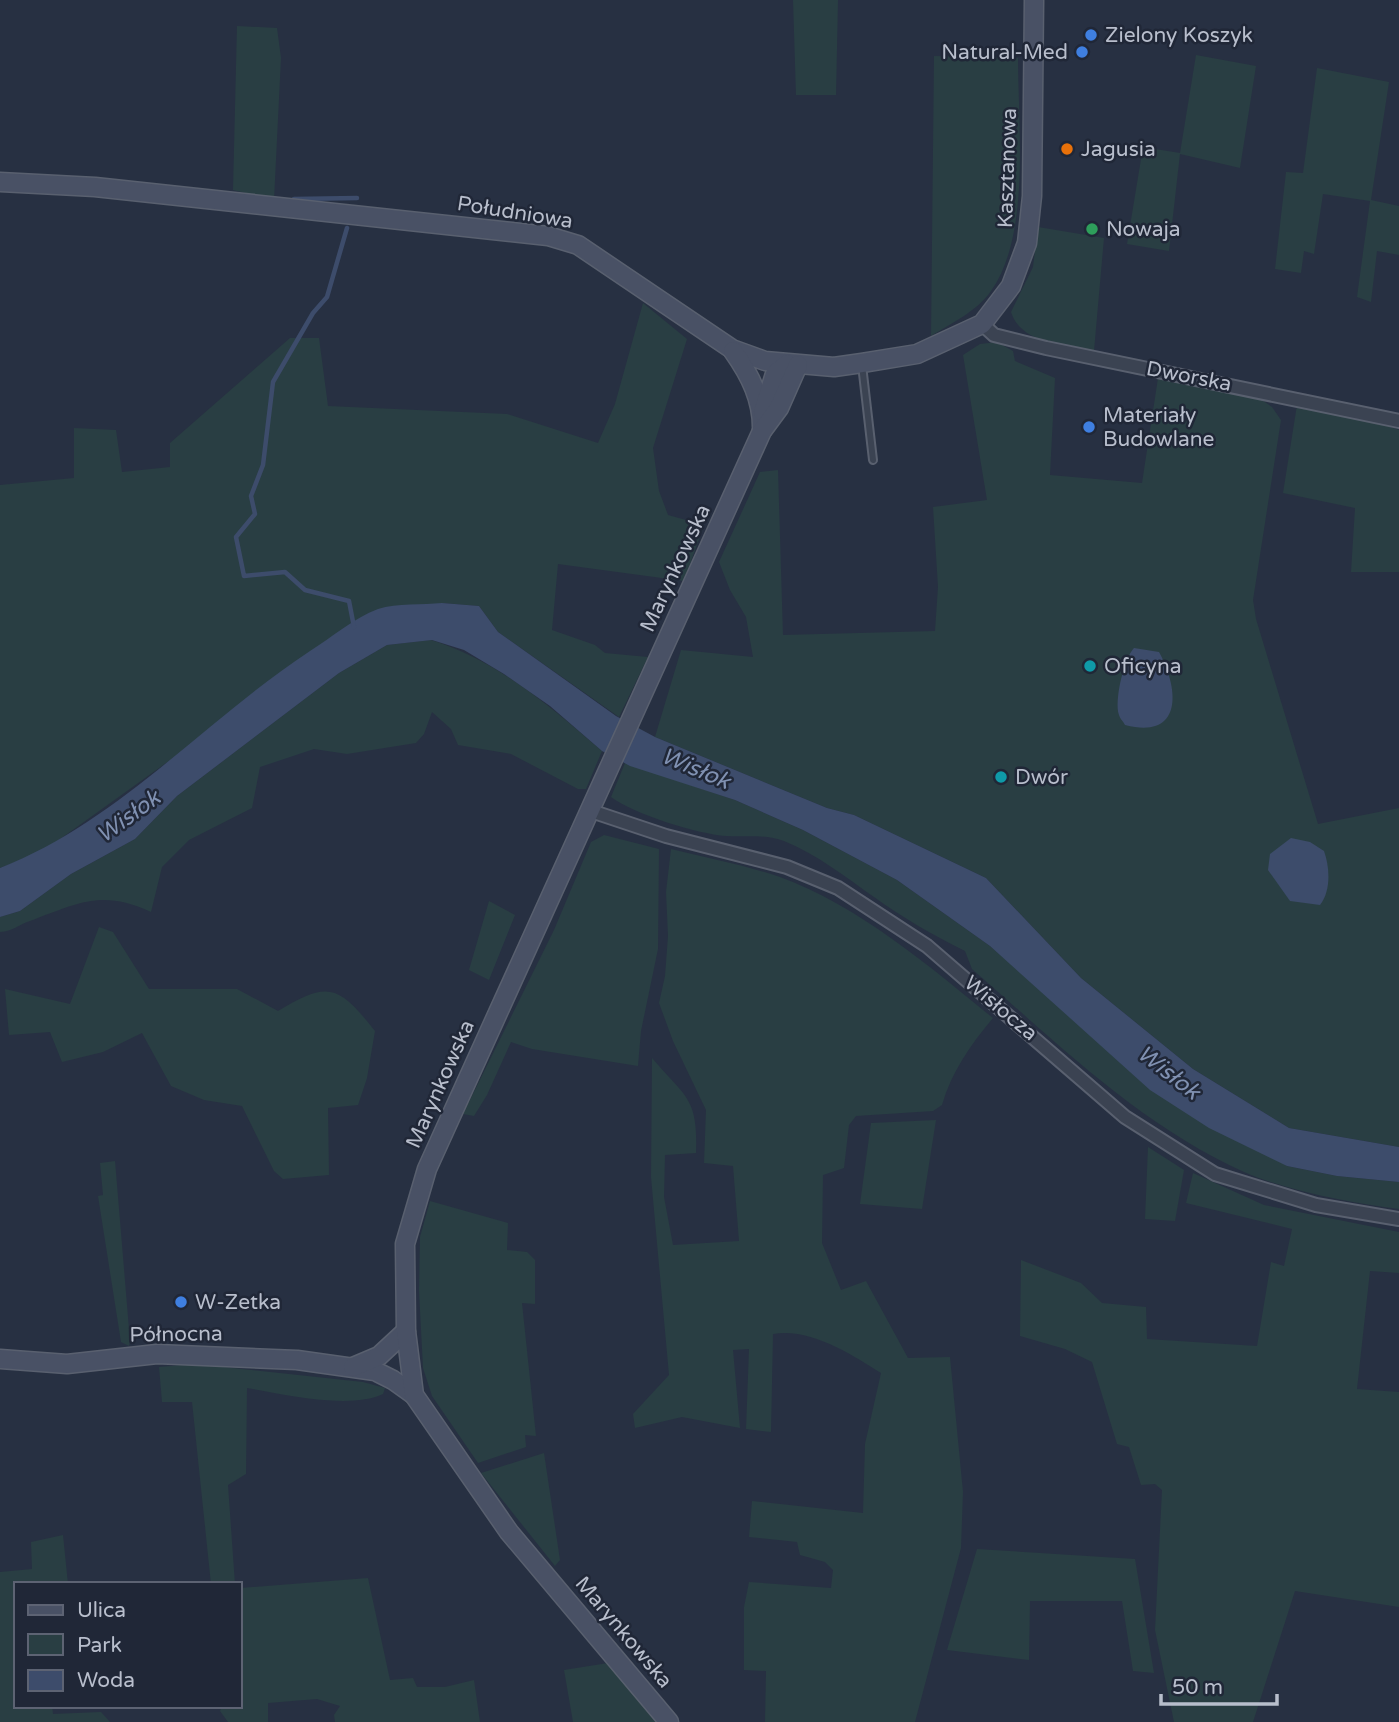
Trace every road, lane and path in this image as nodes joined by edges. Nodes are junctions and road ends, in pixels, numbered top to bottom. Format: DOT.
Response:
graph roads {
  1 [pos="1034,0"];
  2 [pos="0,181"];
  3 [pos="982,324"];
  4 [pos="732,349"];
  5 [pos="862,363"];
  6 [pos="792,365"];
  7 [pos="1399,421"];
  8 [pos="762,422"];
  9 [pos="873,460"];
  10 [pos="591,811"];
  11 [pos="1399,1219"];
  12 [pos="405,1331"];
  13 [pos="0,1360"];
  14 [pos="353,1367"];
  15 [pos="414,1395"];
  16 [pos="669,1722"];
  1 -- 3 [label="street, Kasztanowa"];
  2 -- 4 [label="street, Południowa"];
  3 -- 5 [label="street, Południowa"];
  3 -- 7 [label="street, Dworska"];
  4 -- 6 [label="street, Południowa"];
  4 -- 8 [label="street"];
  5 -- 6 [label="street, Południowa"];
  5 -- 9 [label="lane"];
  6 -- 8 [label="street, Marynkowska"];
  8 -- 10 [label="street, Marynkowska"];
  10 -- 11 [label="street, Wisłocza"];
  10 -- 12 [label="street, Marynkowska"];
  12 -- 14 [label="street"];
  12 -- 15 [label="street, Marynkowska"];
  13 -- 14 [label="street, Północna"];
  14 -- 15 [label="street, Północna"];
  15 -- 16 [label="street, Marynkowska"];
}
